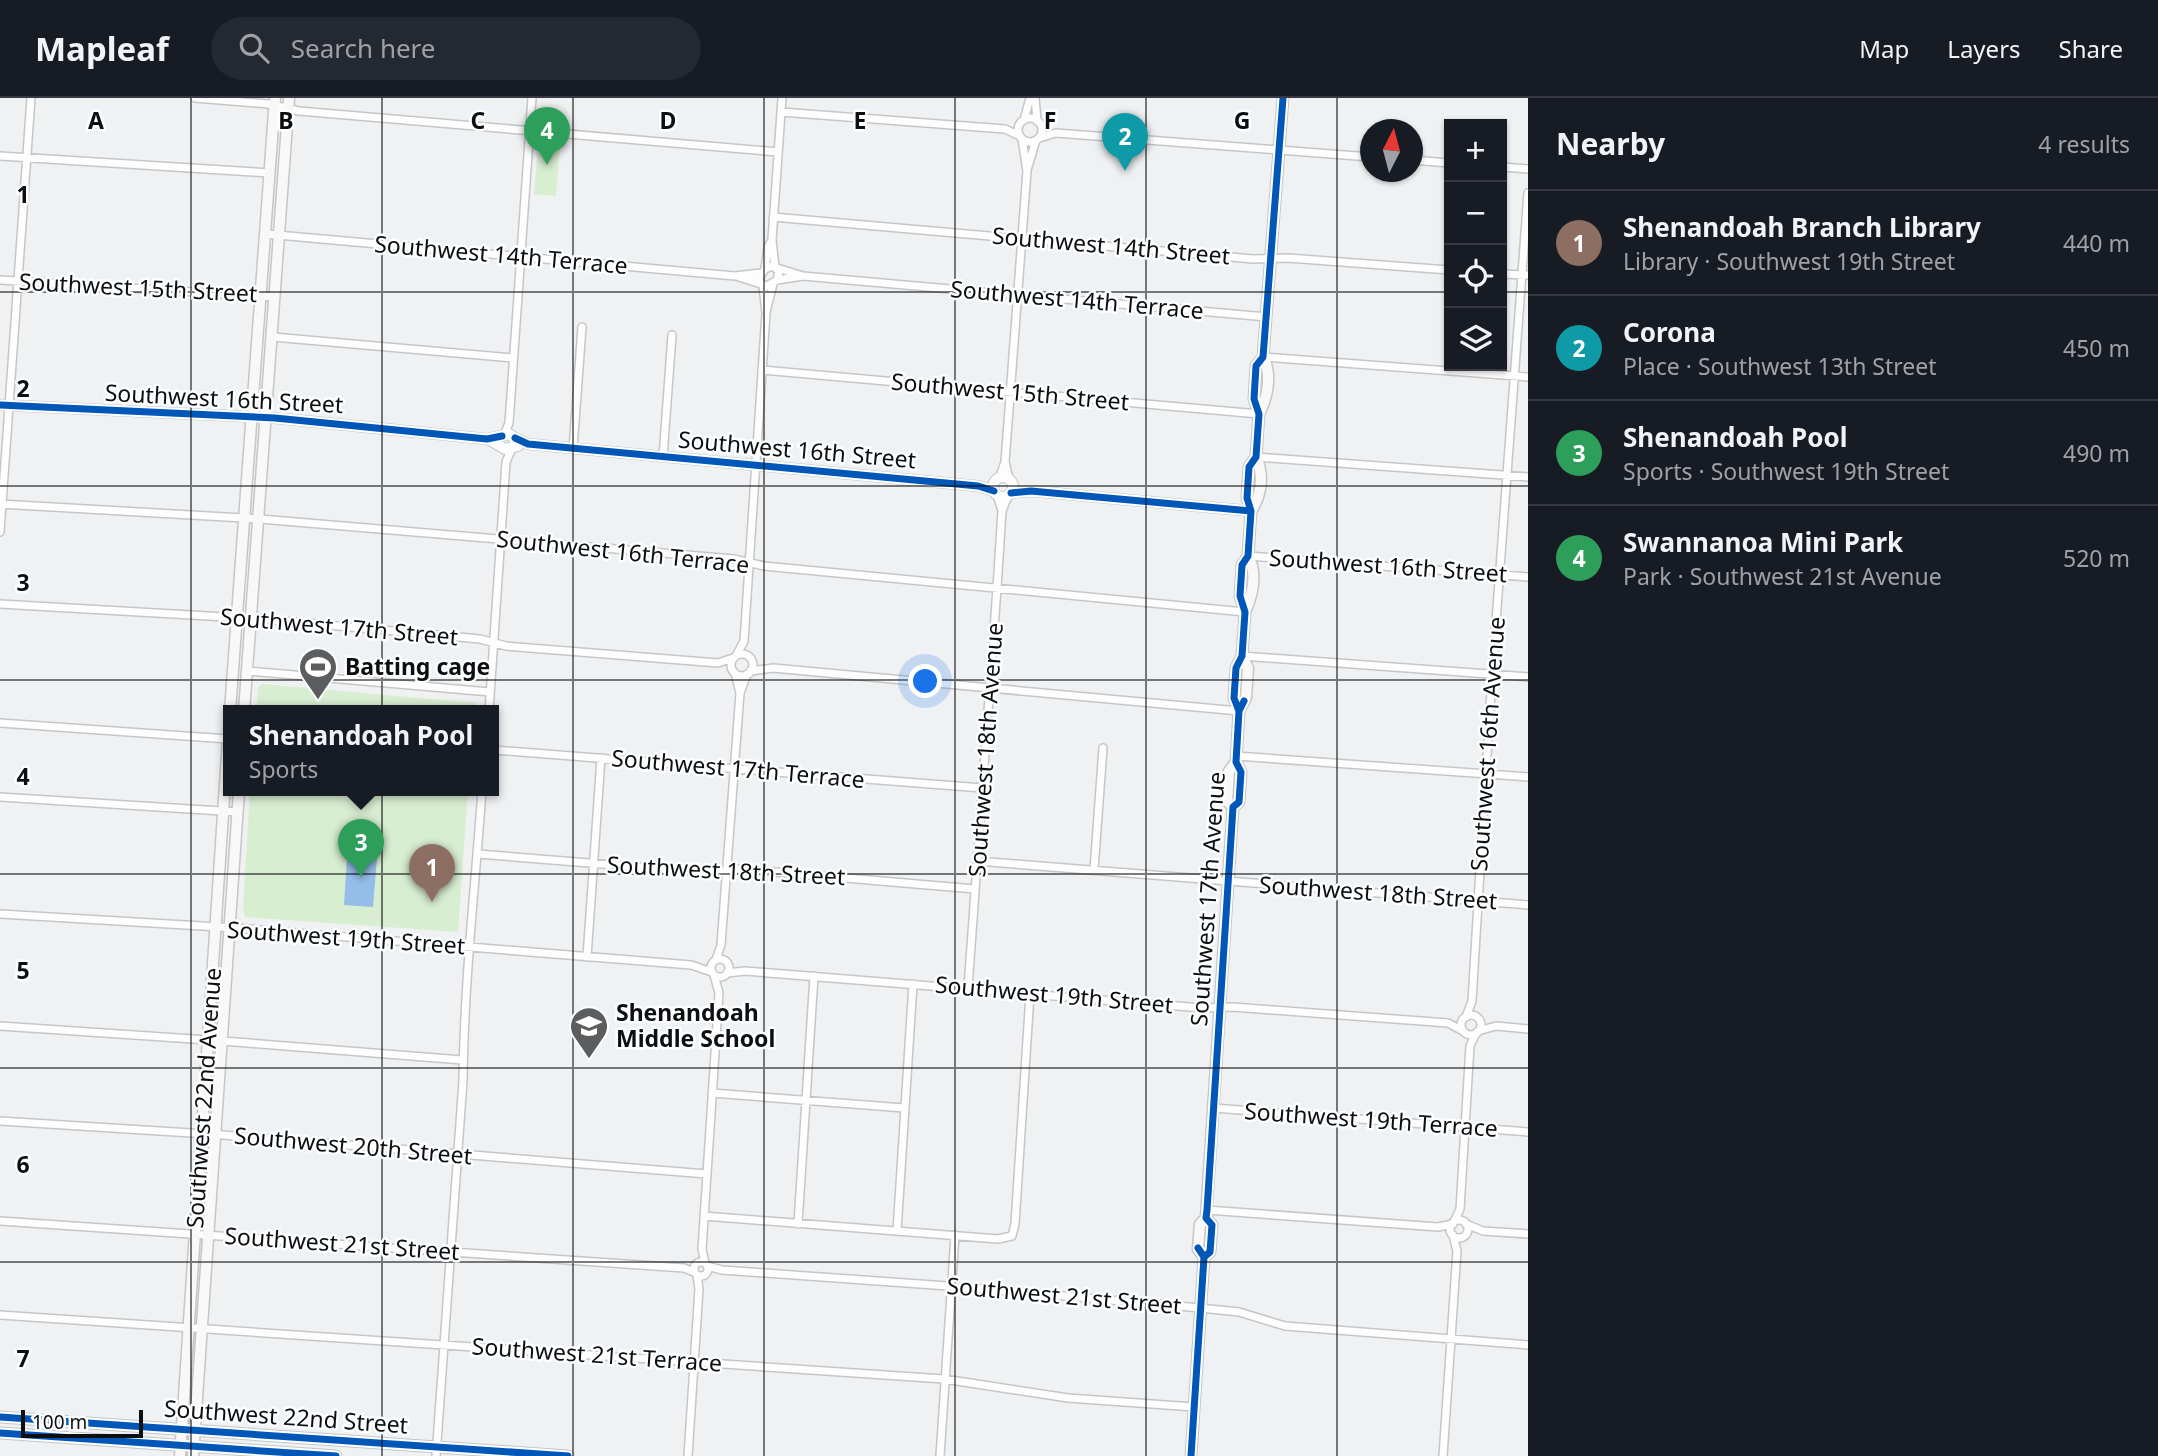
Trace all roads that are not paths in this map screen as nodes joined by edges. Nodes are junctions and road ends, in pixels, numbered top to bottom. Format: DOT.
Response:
graph roads {
  1 [pos="31,98"];
  2 [pos="195,98"];
  3 [pos="532,98"];
  4 [pos="782,98"];
  5 [pos="1030,98"];
  6 [pos="1035,98"];
  7 [pos="1283,98"];
  8 [pos="275,101"];
  9 [pos="289,103"];
  10 [pos="781,112"];
  11 [pos="1022,122"];
  12 [pos="1039,123"];
  13 [pos="1005,129"];
  14 [pos="530,130"];
  15 [pos="1056,132"];
  16 [pos="1021,138"];
  17 [pos="1037,139"];
  18 [pos="1279,149"];
  19 [pos="778,152"];
  20 [pos="0,156"];
  21 [pos="1360,156"];
  22 [pos="27,157"];
  23 [pos="1423,161"];
  24 [pos="1444,163"];
  25 [pos="1507,167"];
  26 [pos="1528,169"];
  27 [pos="1027,171"];
  28 [pos="270,173"];
  29 [pos="1528,193"];
  30 [pos="773,216"];
  31 [pos="266,234"];
  32 [pos="280,235"];
  33 [pos="1022,238"];
  34 [pos="772,240"];
  35 [pos="520,256"];
  36 [pos="1270,258"];
  37 [pos="776,268"];
  38 [pos="1444,270"];
  39 [pos="763,271"];
  40 [pos="1507,274"];
  41 [pos="1525,275"];
  42 [pos="735,276"];
  43 [pos="803,276"];
  44 [pos="0,280"];
  45 [pos="18,281"];
  46 [pos="775,282"];
  47 [pos="762,285"];
  48 [pos="262,295"];
  49 [pos="1018,295"];
  50 [pos="275,297"];
  51 [pos="766,313"];
  52 [pos="1266,317"];
  53 [pos="582,327"];
  54 [pos="672,335"];
  55 [pos="273,337"];
  56 [pos="1263,357"];
  57 [pos="513,358"];
  58 [pos="762,370"];
  59 [pos="1515,376"];
  60 [pos="1528,377"];
  61 [pos="1010,392"];
  62 [pos="5,405"];
  63 [pos="1259,414"];
  64 [pos="253,418"];
  65 [pos="267,418"];
  66 [pos="508,441"];
  67 [pos="573,449"];
  68 [pos="663,457"];
  69 [pos="1256,457"];
  70 [pos="755,466"];
  71 [pos="1507,475"];
  72 [pos="1528,477"];
  73 [pos="1003,487"];
  74 [pos="1,504"];
  75 [pos="1251,511"];
  76 [pos="246,518"];
  77 [pos="260,519"];
  78 [pos="0,532"];
  79 [pos="500,540"];
  80 [pos="1248,556"];
  81 [pos="749,563"];
  82 [pos="1499,575"];
  83 [pos="1528,577"];
  84 [pos="997,588"];
  85 [pos="0,604"];
  86 [pos="1245,612"];
  87 [pos="238,618"];
  88 [pos="251,619"];
  89 [pos="744,641"];
  90 [pos="494,642"];
  91 [pos="1242,656"];
  92 [pos="734,657"];
  93 [pos="750,659"];
  94 [pos="718,663"];
  95 [pos="769,668"];
  96 [pos="247,671"];
  97 [pos="734,671"];
  98 [pos="749,672"];
  99 [pos="1492,675"];
  100 [pos="1528,677"];
  101 [pos="989,688"];
  102 [pos="490,692"];
  103 [pos="740,693"];
  104 [pos="231,705"];
  105 [pos="244,705"];
  106 [pos="489,705"];
  107 [pos="1239,711"];
  108 [pos="0,723"];
  109 [pos="223,740"];
  110 [pos="1103,748"];
  111 [pos="499,750"];
  112 [pos="601,758"];
  113 [pos="1236,759"];
  114 [pos="733,769"];
  115 [pos="1486,774"];
  116 [pos="1528,777"];
  117 [pos="982,789"];
  118 [pos="224,796"];
  119 [pos="238,796"];
  120 [pos="482,796"];
  121 [pos="0,797"];
  122 [pos="223,810"];
  123 [pos="237,811"];
  124 [pos="478,854"];
  125 [pos="977,861"];
  126 [pos="594,863"];
  127 [pos="1094,870"];
  128 [pos="726,872"];
  129 [pos="1228,882"];
  130 [pos="975,889"];
  131 [pos="1478,901"];
  132 [pos="1528,905"];
  133 [pos="0,914"];
  134 [pos="215,928"];
  135 [pos="230,928"];
  136 [pos="721,945"];
  137 [pos="470,947"];
  138 [pos="587,957"];
  139 [pos="715,961"];
  140 [pos="727,962"];
  141 [pos="691,965"];
  142 [pos="745,971"];
  143 [pos="713,974"];
  144 [pos="726,974"];
  145 [pos="814,976"];
  146 [pos="913,984"];
  147 [pos="968,988"];
  148 [pos="719,993"];
  149 [pos="1030,993"];
  150 [pos="1472,1001"];
  151 [pos="1220,1007"];
  152 [pos="1465,1017"];
  153 [pos="1478,1018"];
  154 [pos="1448,1023"];
  155 [pos="1496,1026"];
  156 [pos="0,1027"];
  157 [pos="1528,1029"];
  158 [pos="1464,1031"];
  159 [pos="1477,1032"];
  160 [pos="209,1040"];
  161 [pos="223,1041"];
  162 [pos="1470,1046"];
  163 [pos="462,1060"];
  164 [pos="712,1093"];
  165 [pos="805,1101"];
  166 [pos="904,1108"];
  167 [pos="1214,1108"];
  168 [pos="0,1121"];
  169 [pos="1465,1127"];
  170 [pos="1528,1132"];
  171 [pos="202,1134"];
  172 [pos="216,1135"];
  173 [pos="457,1154"];
  174 [pos="707,1174"];
  175 [pos="1460,1209"];
  176 [pos="1207,1214"];
  177 [pos="704,1216"];
  178 [pos="0,1221"];
  179 [pos="1453,1223"];
  180 [pos="1465,1223"];
  181 [pos="798,1224"];
  182 [pos="1438,1227"];
  183 [pos="897,1231"];
  184 [pos="1483,1231"];
  185 [pos="195,1234"];
  186 [pos="1452,1234"];
  187 [pos="1528,1234"];
  188 [pos="209,1235"];
  189 [pos="955,1236"];
  190 [pos="1465,1236"];
  191 [pos="1457,1250"];
  192 [pos="451,1252"];
  193 [pos="701,1269"];
  194 [pos="951,1286"];
  195 [pos="1200,1308"];
  196 [pos="0,1315"];
  197 [pos="188,1327"];
  198 [pos="202,1328"];
  199 [pos="1451,1339"];
  200 [pos="443,1345"];
  201 [pos="1528,1345"];
  202 [pos="694,1362"];
  203 [pos="944,1379"];
  204 [pos="1194,1407"];
  205 [pos="0,1417"];
  206 [pos="181,1429"];
  207 [pos="195,1430"];
  208 [pos="0,1433"];
  209 [pos="180,1451"];
  210 [pos="194,1451"];
  211 [pos="437,1451"];
  212 [pos="336,1456"];
  213 [pos="568,1456"];
  214 [pos="688,1456"];
  215 [pos="940,1456"];
  216 [pos="1191,1456"];
  217 [pos="1443,1456"];
  1 -- 22 [label="street"];
  2 -- 8 [label="street"];
  3 -- 14 [label="street"];
  4 -- 10 [label="street"];
  5 -- 11 [label="street"];
  6 -- 12 [label="street"];
  7 -- 18 [label="main road, Southwest 17th Avenue"];
  8 -- 9 [label="street"];
  8 -- 28 [label="main road"];
  9 -- 14 [label="street"];
  9 -- 32 [label="main road"];
  10 -- 13 [label="street"];
  10 -- 19 [label="street"];
  11 -- 12 [label="street"];
  11 -- 13 [label="street"];
  11 -- 16 [label="street"];
  12 -- 15 [label="street"];
  12 -- 17 [label="street"];
  13 -- 16 [label="street"];
  14 -- 19 [label="street"];
  14 -- 35 [label="street"];
  15 -- 17 [label="street"];
  15 -- 18 [label="street"];
  16 -- 17 [label="street"];
  16 -- 27 [label="street"];
  17 -- 27 [label="street"];
  18 -- 21 [label="street"];
  18 -- 36 [label="main road, Southwest 17th Avenue"];
  19 -- 30 [label="street"];
  20 -- 22 [label="street"];
  22 -- 28 [label="street"];
  22 -- 45 [label="street"];
  23 -- 24 [label="street"];
  25 -- 26 [label="street"];
  27 -- 33 [label="street"];
  28 -- 31 [label="main road"];
  29 -- 41 [label="street, Southwest 16th Avenue"];
  30 -- 33 [label="street, Southwest 14th Street"];
  30 -- 34 [label="street"];
  31 -- 32 [label="street, Southwest 14th Terrace"];
  31 -- 48 [label="main road"];
  32 -- 35 [label="street, Southwest 14th Terrace"];
  32 -- 50 [label="main road"];
  33 -- 36 [label="street, Southwest 14th Street"];
  33 -- 49 [label="street"];
  34 -- 37 [label="street"];
  34 -- 39 [label="street"];
  35 -- 42 [label="street, Southwest 14th Terrace"];
  35 -- 57 [label="street"];
  36 -- 38 [label="street, Southwest 14th Street"];
  36 -- 52 [label="main road, Southwest 17th Avenue"];
  37 -- 39 [label="street, Southwest 14th Terrace"];
  37 -- 43 [label="street, Southwest 14th Terrace"];
  37 -- 46 [label="street"];
  39 -- 42 [label="street, Southwest 14th Terrace"];
  39 -- 47 [label="street"];
  40 -- 41 [label="street"];
  41 -- 59 [label="street, Southwest 16th Avenue"];
  42 -- 47 [label="street, Southwest 14th Terrace"];
  43 -- 46 [label="street, Southwest 14th Terrace"];
  43 -- 49 [label="street, Southwest 14th Terrace"];
  44 -- 45 [label="street, Southwest 15th Street"];
  45 -- 48 [label="street, Southwest 15th Street"];
  45 -- 62 [label="street"];
  46 -- 47 [label="street, Southwest 14th Terrace"];
  46 -- 51 [label="street"];
  47 -- 51 [label="street"];
  48 -- 50 [label="street, Southwest 15th Street"];
  48 -- 64 [label="main road"];
  49 -- 52 [label="street, Southwest 14th Terrace"];
  49 -- 61 [label="street"];
  50 -- 55 [label="main road"];
  51 -- 58 [label="street"];
  52 -- 56 [label="main road, Southwest 17th Avenue"];
  53 -- 67 [label="street"];
  54 -- 68 [label="street"];
  55 -- 57 [label="street, Southwest 15th Street"];
  55 -- 65 [label="main road"];
  56 -- 59 [label="street"];
  56 -- 63 [label="main road, Southwest 17th Avenue"];
  57 -- 66 [label="street"];
  58 -- 61 [label="street, Southwest 15th Street"];
  58 -- 70 [label="street"];
  59 -- 60 [label="street"];
  59 -- 71 [label="street, Southwest 16th Avenue"];
  61 -- 63 [label="street, Southwest 15th Street"];
  61 -- 73 [label="street"];
  62 -- 64 [label="street, Southwest 16th Street"];
  62 -- 74 [label="street"];
  63 -- 69 [label="main road, Southwest 17th Avenue"];
  64 -- 65 [label="street, Southwest 16th Street"];
  64 -- 76 [label="main road"];
  65 -- 66 [label="street, Southwest 16th Street"];
  65 -- 77 [label="main road"];
  66 -- 67 [label="street, Southwest 16th Street"];
  66 -- 79 [label="street"];
  67 -- 68 [label="street, Southwest 16th Street"];
  68 -- 70 [label="street, Southwest 16th Street"];
  69 -- 71 [label="street"];
  69 -- 75 [label="main road, Southwest 17th Avenue"];
  70 -- 73 [label="street, Southwest 16th Street"];
  70 -- 81 [label="street"];
  71 -- 72 [label="street"];
  71 -- 82 [label="street, Southwest 16th Avenue"];
  73 -- 75 [label="street, Southwest 16th Street"];
  73 -- 84 [label="street, Southwest 18th Avenue"];
  74 -- 76 [label="street, Southwest 16th Terrace"];
  74 -- 78 [label="street"];
  75 -- 80 [label="main road, Southwest 17th Avenue"];
  76 -- 77 [label="street, Southwest 16th Terrace"];
  76 -- 87 [label="main road"];
  77 -- 79 [label="street, Southwest 16th Terrace"];
  77 -- 88 [label="main road"];
  79 -- 81 [label="street, Southwest 16th Terrace"];
  79 -- 90 [label="street"];
  80 -- 82 [label="street, Southwest 16th Street"];
  80 -- 86 [label="main road, Southwest 17th Avenue"];
  81 -- 84 [label="street, Southwest 16th Terrace"];
  81 -- 89 [label="street"];
  82 -- 83 [label="street, Southwest 16th Street"];
  82 -- 99 [label="street, Southwest 16th Avenue"];
  84 -- 86 [label="street, Southwest 16th Terrace"];
  84 -- 101 [label="street, Southwest 18th Avenue"];
  85 -- 87 [label="street, Southwest 17th Street"];
  86 -- 91 [label="main road, Southwest 17th Avenue"];
  87 -- 88 [label="street, Southwest 17th Street"];
  87 -- 104 [label="main road"];
  88 -- 90 [label="street, Southwest 17th Street"];
  88 -- 96 [label="main road"];
  89 -- 92 [label="street"];
  89 -- 93 [label="street"];
  90 -- 94 [label="street, Southwest 17th Street"];
  90 -- 102 [label="street"];
  91 -- 99 [label="street"];
  91 -- 107 [label="main road, Southwest 17th Avenue"];
  92 -- 93 [label="street"];
  92 -- 94 [label="street, Southwest 17th Street"];
  92 -- 97 [label="street"];
  93 -- 95 [label="street"];
  93 -- 98 [label="street"];
  94 -- 97 [label="street, Southwest 17th Street"];
  95 -- 98 [label="street"];
  95 -- 101 [label="street"];
  96 -- 102 [label="street"];
  96 -- 105 [label="main road"];
  97 -- 98 [label="street"];
  97 -- 103 [label="street"];
  98 -- 103 [label="street"];
  99 -- 100 [label="street"];
  99 -- 115 [label="street, Southwest 16th Avenue"];
  101 -- 107 [label="street"];
  101 -- 117 [label="street, Southwest 18th Avenue"];
  102 -- 106 [label="street"];
  103 -- 114 [label="street"];
  107 -- 113 [label="main road, Southwest 17th Avenue"];
  108 -- 109 [label="street"];
  110 -- 127 [label="street"];
  111 -- 112 [label="street, Southwest 17th Terrace"];
  112 -- 114 [label="street, Southwest 17th Terrace"];
  112 -- 126 [label="street"];
  113 -- 115 [label="street"];
  113 -- 129 [label="main road, Southwest 17th Avenue"];
  114 -- 117 [label="street, Southwest 17th Terrace"];
  114 -- 128 [label="street"];
  115 -- 116 [label="street"];
  115 -- 131 [label="street, Southwest 16th Avenue"];
  117 -- 125 [label="street, Southwest 18th Avenue"];
  118 -- 122 [label="main road, Southwest 22nd Avenue"];
  119 -- 123 [label="main road, Southwest 22nd Avenue"];
  120 -- 124 [label="street"];
  121 -- 122 [label="street"];
  122 -- 123 [label="street"];
  122 -- 134 [label="main road, Southwest 22nd Avenue"];
  123 -- 135 [label="main road, Southwest 22nd Avenue"];
  124 -- 126 [label="street, Southwest 18th Street"];
  124 -- 137 [label="street"];
  125 -- 127 [label="street, Southwest 18th Street"];
  125 -- 130 [label="street, Southwest 18th Avenue"];
  126 -- 128 [label="street, Southwest 18th Street"];
  126 -- 138 [label="street"];
  127 -- 129 [label="street, Southwest 18th Street"];
  128 -- 130 [label="street, Southwest 18th Street"];
  128 -- 136 [label="street"];
  129 -- 131 [label="street, Southwest 18th Street"];
  129 -- 151 [label="main road, Southwest 17th Avenue"];
  130 -- 147 [label="street, Southwest 18th Avenue"];
  131 -- 132 [label="street, Southwest 18th Street"];
  131 -- 150 [label="street, Southwest 16th Avenue"];
  133 -- 134 [label="street, Southwest 19th Street"];
  134 -- 135 [label="street, Southwest 19th Street"];
  134 -- 160 [label="main road, Southwest 22nd Avenue"];
  135 -- 137 [label="street, Southwest 19th Street"];
  135 -- 161 [label="main road, Southwest 22nd Avenue"];
  136 -- 139 [label="street"];
  136 -- 140 [label="street"];
  137 -- 138 [label="street, Southwest 19th Street"];
  137 -- 163 [label="street"];
  138 -- 141 [label="street, Southwest 19th Street"];
  139 -- 140 [label="street"];
  139 -- 141 [label="street, Southwest 19th Street"];
  139 -- 143 [label="street"];
  140 -- 142 [label="street, Southwest 19th Street"];
  140 -- 144 [label="street"];
  141 -- 143 [label="street, Southwest 19th Street"];
  142 -- 144 [label="street, Southwest 19th Street"];
  142 -- 145 [label="street, Southwest 19th Street"];
  143 -- 144 [label="street"];
  143 -- 148 [label="street"];
  144 -- 148 [label="street"];
  145 -- 146 [label="street, Southwest 19th Street"];
  145 -- 165 [label="street"];
  146 -- 147 [label="street, Southwest 19th Street"];
  146 -- 166 [label="street"];
  147 -- 149 [label="street, Southwest 19th Street"];
  148 -- 164 [label="street"];
  149 -- 151 [label="street, Southwest 19th Street"];
  149 -- 189 [label="street"];
  150 -- 152 [label="street, Southwest 16th Avenue"];
  150 -- 153 [label="street, Southwest 16th Avenue"];
  151 -- 154 [label="street, Southwest 19th Street"];
  151 -- 167 [label="main road, Southwest 17th Avenue"];
  152 -- 153 [label="street"];
  152 -- 154 [label="street, Southwest 19th Street"];
  152 -- 158 [label="street"];
  153 -- 155 [label="street"];
  153 -- 159 [label="street"];
  154 -- 158 [label="street, Southwest 19th Street"];
  155 -- 157 [label="street"];
  155 -- 159 [label="street"];
  156 -- 160 [label="street"];
  158 -- 159 [label="street"];
  158 -- 162 [label="street"];
  159 -- 162 [label="street"];
  160 -- 161 [label="street"];
  160 -- 171 [label="main road, Southwest 22nd Avenue"];
  161 -- 163 [label="street"];
  161 -- 172 [label="main road, Southwest 22nd Avenue"];
  162 -- 169 [label="street"];
  163 -- 173 [label="street"];
  164 -- 165 [label="street"];
  164 -- 174 [label="street"];
  165 -- 166 [label="street"];
  165 -- 181 [label="street"];
  166 -- 183 [label="street"];
  167 -- 169 [label="street, Southwest 19th Terrace"];
  167 -- 176 [label="main road, Southwest 17th Avenue"];
  168 -- 171 [label="street, Southwest 20th Street"];
  169 -- 170 [label="street, Southwest 19th Terrace"];
  169 -- 175 [label="street"];
  171 -- 172 [label="street, Southwest 20th Street"];
  171 -- 185 [label="main road, Southwest 22nd Avenue"];
  172 -- 173 [label="street, Southwest 20th Street"];
  172 -- 188 [label="main road, Southwest 22nd Avenue"];
  173 -- 174 [label="street, Southwest 20th Street"];
  173 -- 192 [label="street"];
  174 -- 177 [label="street"];
  175 -- 179 [label="street"];
  175 -- 180 [label="street"];
  176 -- 182 [label="street"];
  176 -- 195 [label="main road, Southwest 17th Avenue"];
  177 -- 181 [label="street"];
  177 -- 193 [label="street"];
  178 -- 185 [label="street, Southwest 21st Street"];
  179 -- 180 [label="street"];
  179 -- 182 [label="street"];
  179 -- 186 [label="street"];
  180 -- 184 [label="street"];
  180 -- 190 [label="street"];
  181 -- 183 [label="street"];
  182 -- 186 [label="street"];
  183 -- 189 [label="street"];
  184 -- 187 [label="street"];
  184 -- 190 [label="street"];
  185 -- 188 [label="street, Southwest 21st Street"];
  185 -- 197 [label="main road, Southwest 22nd Avenue"];
  186 -- 190 [label="street"];
  186 -- 191 [label="street"];
  188 -- 192 [label="street, Southwest 21st Street"];
  188 -- 198 [label="main road, Southwest 22nd Avenue"];
  189 -- 194 [label="street"];
  190 -- 191 [label="street"];
  191 -- 199 [label="street"];
  192 -- 193 [label="street, Southwest 21st Street"];
  192 -- 200 [label="street"];
  193 -- 194 [label="street, Southwest 21st Street"];
  193 -- 202 [label="street"];
  194 -- 195 [label="street, Southwest 21st Street"];
  194 -- 203 [label="street"];
  195 -- 199 [label="street, Southwest 21st Street"];
  195 -- 204 [label="main road, Southwest 17th Avenue"];
  196 -- 197 [label="street, Southwest 21st Terrace"];
  197 -- 198 [label="street, Southwest 21st Terrace"];
  197 -- 206 [label="main road, Southwest 22nd Avenue"];
  198 -- 200 [label="street, Southwest 21st Terrace"];
  198 -- 207 [label="main road, Southwest 22nd Avenue"];
  199 -- 201 [label="street, Southwest 21st Street"];
  199 -- 217 [label="street"];
  200 -- 202 [label="street, Southwest 21st Terrace"];
  200 -- 211 [label="street"];
  202 -- 203 [label="street, Southwest 21st Terrace"];
  202 -- 214 [label="street"];
  203 -- 204 [label="street, Southwest 21st Terrace"];
  203 -- 215 [label="street"];
  204 -- 216 [label="main road, Southwest 17th Avenue"];
  205 -- 206 [label="main road, Southwest 22nd Street"];
  206 -- 207 [label="main road, Southwest 22nd Street"];
  206 -- 209 [label="main road, Southwest 22nd Avenue"];
  207 -- 210 [label="main road, Southwest 22nd Avenue"];
  207 -- 211 [label="main road, Southwest 22nd Street"];
  208 -- 209 [label="main road, Southwest 22nd Street"];
  209 -- 210 [label="main road, Southwest 22nd Street"];
  210 -- 212 [label="main road, Southwest 22nd Street"];
  211 -- 213 [label="main road, Southwest 22nd Street"];
}
